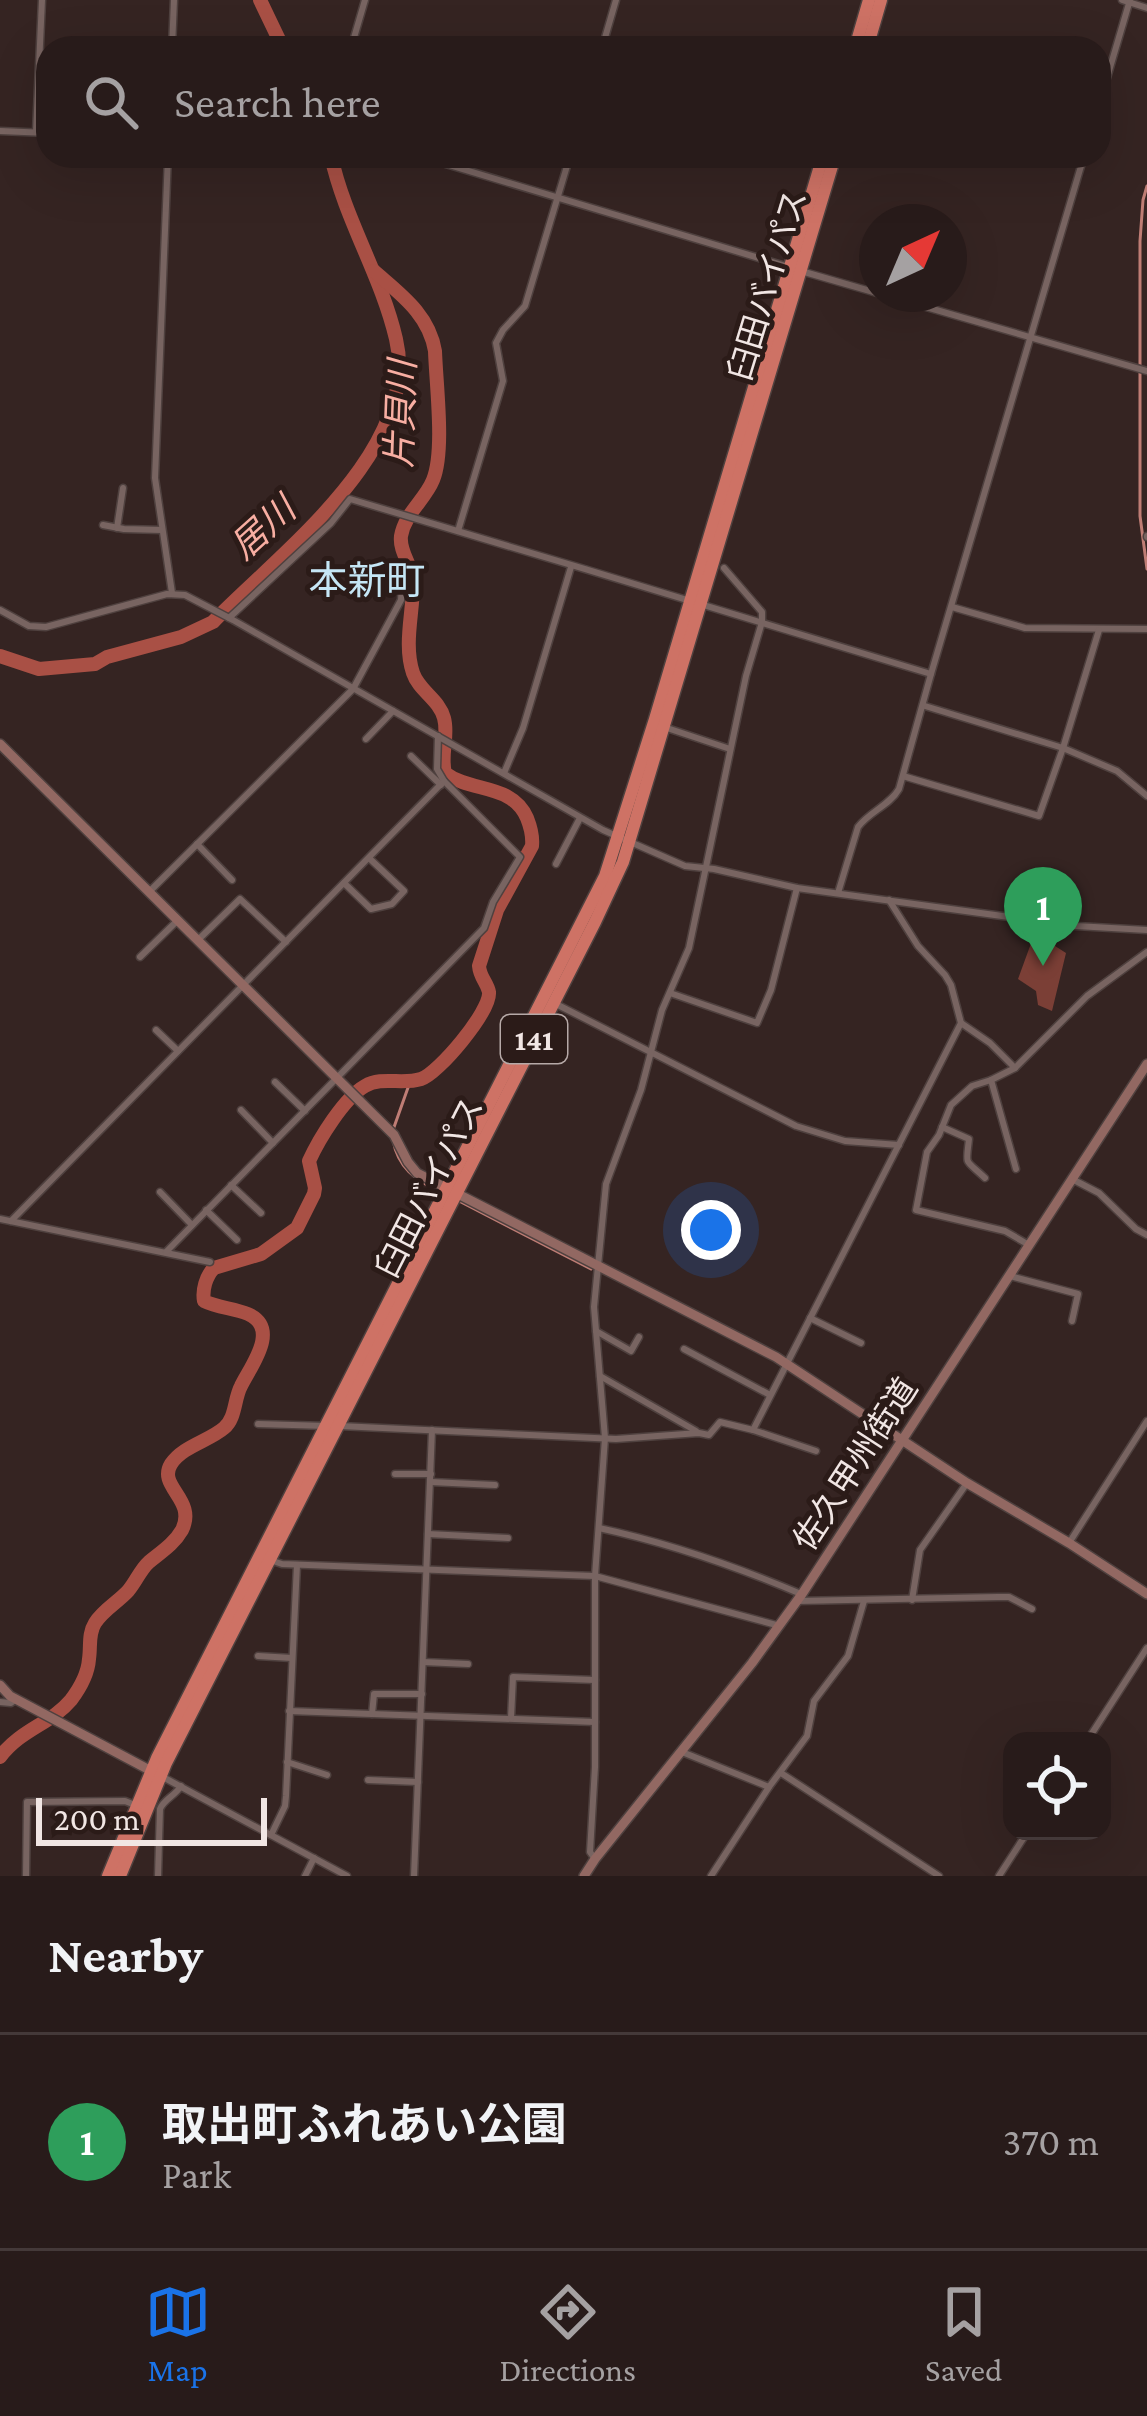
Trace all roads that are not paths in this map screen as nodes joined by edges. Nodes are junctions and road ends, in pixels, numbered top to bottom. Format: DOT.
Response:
graph roads {
  1 [pos="42,0"];
  2 [pos="174,0"];
  3 [pos="365,0"];
  4 [pos="616,0"];
  5 [pos="869,0"];
  6 [pos="881,0"];
  7 [pos="1128,1"];
  8 [pos="1147,8"];
  9 [pos="43,36"];
  10 [pos="172,36"];
  11 [pos="354,36"];
  12 [pos="606,36"];
  13 [pos="858,36"];
  14 [pos="870,36"];
  15 [pos="1111,62"];
  16 [pos="0,131"];
  17 [pos="36,133"];
  18 [pos="168,168"];
  19 [pos="458,168"];
  20 [pos="566,168"];
  21 [pos="820,168"];
  22 [pos="831,168"];
  23 [pos="1080,168"];
  24 [pos="557,198"];
  25 [pos="795,268"];
  26 [pos="859,287"];
  27 [pos="943,312"];
  28 [pos="1030,338"];
  29 [pos="1143,370"];
  30 [pos="123,488"];
  31 [pos="103,525"];
  32 [pos="117,528"];
  33 [pos="162,530"];
  34 [pos="458,531"];
  35 [pos="571,567"];
  36 [pos="724,568"];
  37 [pos="402,585"];
  38 [pos="172,593"];
  39 [pos="696,601"];
  40 [pos="952,607"];
  41 [pos="0,610"];
  42 [pos="224,615"];
  43 [pos="762,622"];
  44 [pos="1099,629"];
  45 [pos="1147,629"];
  46 [pos="931,674"];
  47 [pos="352,689"];
  48 [pos="924,706"];
  49 [pos="392,711"];
  50 [pos="664,727"];
  51 [pos="439,736"];
  52 [pos="366,739"];
  53 [pos="0,744"];
  54 [pos="1064,748"];
  55 [pos="730,749"];
  56 [pos="411,756"];
  57 [pos="504,773"];
  58 [pos="903,776"];
  59 [pos="442,783"];
  60 [pos="1147,796"];
  61 [pos="580,818"];
  62 [pos="624,840"];
  63 [pos="197,844"];
  64 [pos="369,857"];
  65 [pos="556,864"];
  66 [pos="706,868"];
  67 [pos="232,880"];
  68 [pos="344,883"];
  69 [pos="797,888"];
  70 [pos="149,892"];
  71 [pos="838,893"];
  72 [pos="889,900"];
  73 [pos="178,920"];
  74 [pos="1147,930"];
  75 [pos="198,940"];
  76 [pos="286,942"];
  77 [pos="1147,952"];
  78 [pos="140,957"];
  79 [pos="244,985"];
  80 [pos="670,994"];
  81 [pos="553,1002"];
  82 [pos="961,1023"];
  83 [pos="157,1030"];
  84 [pos="178,1051"];
  85 [pos="650,1053"];
  86 [pos="1147,1064"];
  87 [pos="1015,1068"];
  88 [pos="337,1078"];
  89 [pos="991,1080"];
  90 [pos="275,1082"];
  91 [pos="241,1110"];
  92 [pos="305,1111"];
  93 [pos="942,1127"];
  94 [pos="273,1143"];
  95 [pos="899,1145"];
  96 [pos="1016,1169"];
  97 [pos="985,1178"];
  98 [pos="1072,1179"];
  99 [pos="232,1185"];
  100 [pos="451,1190"];
  101 [pos="160,1192"];
  102 [pos="206,1210"];
  103 [pos="261,1213"];
  104 [pos="0,1219"];
  105 [pos="11,1221"];
  106 [pos="192,1225"];
  107 [pos="1147,1235"];
  108 [pos="237,1240"];
  109 [pos="1029,1246"];
  110 [pos="166,1252"];
  111 [pos="210,1262"];
  112 [pos="598,1266"];
  113 [pos="1010,1276"];
  114 [pos="810,1318"];
  115 [pos="1072,1321"];
  116 [pos="596,1331"];
  117 [pos="639,1337"];
  118 [pos="861,1343"];
  119 [pos="684,1349"];
  120 [pos="787,1364"];
  121 [pos="600,1376"];
  122 [pos="770,1395"];
  123 [pos="1147,1421"];
  124 [pos="258,1424"];
  125 [pos="332,1426"];
  126 [pos="432,1430"];
  127 [pos="754,1430"];
  128 [pos="699,1432"];
  129 [pos="605,1438"];
  130 [pos="903,1441"];
  131 [pos="816,1451"];
  132 [pos="394,1474"];
  133 [pos="431,1478"];
  134 [pos="967,1483"];
  135 [pos="495,1485"];
  136 [pos="599,1528"];
  137 [pos="428,1534"];
  138 [pos="508,1538"];
  139 [pos="1069,1543"];
  140 [pos="269,1560"];
  141 [pos="297,1564"];
  142 [pos="427,1569"];
  143 [pos="595,1576"];
  144 [pos="1147,1594"];
  145 [pos="800,1598"];
  146 [pos="912,1600"];
  147 [pos="864,1601"];
  148 [pos="1032,1609"];
  149 [pos="780,1626"];
  150 [pos="1147,1648"];
  151 [pos="258,1656"];
  152 [pos="292,1658"];
  153 [pos="423,1662"];
  154 [pos="468,1664"];
  155 [pos="595,1680"];
  156 [pos="0,1685"];
  157 [pos="422,1694"];
  158 [pos="16,1699"];
  159 [pos="0,1702"];
  160 [pos="289,1711"];
  161 [pos="373,1714"];
  162 [pos="421,1715"];
  163 [pos="511,1719"];
  164 [pos="595,1722"];
  165 [pos="1093,1732"];
  166 [pos="682,1752"];
  167 [pos="287,1762"];
  168 [pos="781,1772"];
  169 [pos="156,1774"];
  170 [pos="327,1775"];
  171 [pos="368,1780"];
  172 [pos="418,1782"];
  173 [pos="181,1786"];
  174 [pos="770,1787"];
  175 [pos="135,1805"];
  176 [pos="271,1835"];
  177 [pos="1022,1840"];
  178 [pos="314,1858"];
  179 [pos="595,1859"];
  180 [pos="26,1876"];
  181 [pos="108,1876"];
  182 [pos="120,1876"];
  183 [pos="158,1876"];
  184 [pos="305,1876"];
  185 [pos="346,1876"];
  186 [pos="414,1876"];
  187 [pos="584,1876"];
  188 [pos="711,1876"];
  189 [pos="939,1876"];
  190 [pos="999,1876"];
  1 -- 9 [label="street"];
  2 -- 10 [label="street"];
  3 -- 11 [label="street"];
  4 -- 12 [label="street"];
  5 -- 13 [label="highway"];
  6 -- 14 [label="highway"];
  7 -- 8 [label="street"];
  7 -- 15 [label="street"];
  16 -- 17 [label="street"];
  18 -- 33 [label="street"];
  19 -- 24 [label="street"];
  20 -- 24 [label="street"];
  21 -- 25 [label="highway, 臼田バイパス / 141"];
  22 -- 25 [label="highway, 臼田バイパス / 141"];
  23 -- 28 [label="street"];
  24 -- 25 [label="street"];
  24 -- 34 [label="street"];
  25 -- 26 [label="street"];
  25 -- 39 [label="highway, 臼田バイパス / 141"];
  27 -- 28 [label="street"];
  28 -- 29 [label="street"];
  28 -- 40 [label="street"];
  30 -- 32 [label="street"];
  31 -- 32 [label="street"];
  32 -- 33 [label="street"];
  33 -- 38 [label="street"];
  34 -- 35 [label="street"];
  34 -- 42 [label="street"];
  35 -- 39 [label="street"];
  35 -- 57 [label="street"];
  36 -- 43 [label="street"];
  37 -- 47 [label="street"];
  38 -- 41 [label="street"];
  38 -- 42 [label="street"];
  39 -- 43 [label="street"];
  39 -- 50 [label="highway, 臼田バイパス / 141"];
  39 -- 62 [label="highway, 臼田バイパス / 141"];
  40 -- 44 [label="street"];
  40 -- 46 [label="street"];
  42 -- 47 [label="street"];
  43 -- 46 [label="street"];
  43 -- 55 [label="street"];
  44 -- 45 [label="street"];
  44 -- 54 [label="street"];
  46 -- 48 [label="street"];
  47 -- 49 [label="street"];
  47 -- 63 [label="street"];
  48 -- 54 [label="street"];
  48 -- 58 [label="street"];
  49 -- 51 [label="street"];
  49 -- 52 [label="street"];
  50 -- 55 [label="street"];
  50 -- 62 [label="highway, 臼田バイパス / 141"];
  51 -- 57 [label="street"];
  51 -- 59 [label="street"];
  53 -- 70 [label="street"];
  54 -- 58 [label="street"];
  54 -- 60 [label="street"];
  55 -- 66 [label="street"];
  56 -- 59 [label="street"];
  57 -- 61 [label="street"];
  58 -- 71 [label="street"];
  59 -- 64 [label="street"];
  59 -- 88 [label="street"];
  61 -- 62 [label="street"];
  61 -- 65 [label="street"];
  62 -- 66 [label="street"];
  62 -- 81 [label="highway, 臼田バイパス / 141"];
  62 -- 100 [label="highway, 臼田バイパス / 141"];
  63 -- 67 [label="street"];
  63 -- 70 [label="street"];
  64 -- 68 [label="street"];
  64 -- 68 [label="street"];
  66 -- 69 [label="street"];
  66 -- 80 [label="street"];
  68 -- 76 [label="street"];
  69 -- 71 [label="street"];
  69 -- 80 [label="street"];
  70 -- 73 [label="street"];
  71 -- 72 [label="street"];
  72 -- 74 [label="street"];
  72 -- 82 [label="street"];
  73 -- 75 [label="street"];
  73 -- 78 [label="street"];
  75 -- 76 [label="street"];
  75 -- 79 [label="street"];
  76 -- 79 [label="street"];
  77 -- 87 [label="street"];
  79 -- 84 [label="street"];
  79 -- 88 [label="street"];
  80 -- 85 [label="street"];
  81 -- 85 [label="street"];
  81 -- 100 [label="highway, 臼田バイパス / 141"];
  82 -- 87 [label="street"];
  82 -- 95 [label="street"];
  83 -- 84 [label="street"];
  84 -- 105 [label="street"];
  85 -- 95 [label="street"];
  85 -- 112 [label="street"];
  86 -- 98 [label="street, 佐久甲州街道"];
  87 -- 89 [label="street"];
  88 -- 92 [label="street"];
  88 -- 100 [label="street"];
  89 -- 93 [label="street"];
  89 -- 96 [label="street"];
  90 -- 92 [label="street"];
  91 -- 94 [label="street"];
  92 -- 94 [label="street"];
  93 -- 97 [label="street"];
  93 -- 109 [label="street"];
  94 -- 99 [label="street"];
  95 -- 114 [label="street"];
  98 -- 107 [label="street"];
  98 -- 109 [label="street, 佐久甲州街道"];
  99 -- 102 [label="street"];
  99 -- 103 [label="street"];
  100 -- 112 [label="street"];
  100 -- 125 [label="highway, 臼田バイパス / 141"];
  101 -- 106 [label="street"];
  102 -- 106 [label="street"];
  102 -- 108 [label="street"];
  104 -- 105 [label="street"];
  105 -- 110 [label="street"];
  106 -- 110 [label="street"];
  109 -- 113 [label="street, 佐久甲州街道"];
  110 -- 111 [label="street"];
  112 -- 116 [label="street"];
  112 -- 120 [label="street"];
  113 -- 115 [label="street"];
  113 -- 130 [label="street, 佐久甲州街道"];
  114 -- 118 [label="street"];
  114 -- 120 [label="street"];
  116 -- 117 [label="street"];
  116 -- 121 [label="street"];
  119 -- 122 [label="street"];
  120 -- 122 [label="street"];
  120 -- 130 [label="street"];
  121 -- 128 [label="street"];
  121 -- 129 [label="street"];
  122 -- 127 [label="street"];
  123 -- 139 [label="street"];
  124 -- 125 [label="street"];
  125 -- 126 [label="street"];
  125 -- 140 [label="highway, 臼田バイパス / 141"];
  125 -- 169 [label="highway, 臼田バイパス / 141"];
  126 -- 129 [label="street"];
  126 -- 133 [label="street"];
  127 -- 128 [label="street"];
  127 -- 131 [label="street"];
  128 -- 129 [label="street"];
  129 -- 136 [label="street"];
  130 -- 134 [label="street"];
  130 -- 145 [label="street, 佐久甲州街道"];
  132 -- 133 [label="street"];
  133 -- 135 [label="street"];
  133 -- 137 [label="street"];
  134 -- 139 [label="street"];
  134 -- 146 [label="street"];
  136 -- 143 [label="street"];
  136 -- 145 [label="street"];
  137 -- 138 [label="street"];
  137 -- 142 [label="street"];
  139 -- 144 [label="street"];
  140 -- 141 [label="street"];
  140 -- 169 [label="highway, 臼田バイパス / 141"];
  141 -- 142 [label="street"];
  141 -- 152 [label="street"];
  142 -- 143 [label="street"];
  142 -- 153 [label="street"];
  143 -- 149 [label="street"];
  143 -- 155 [label="street"];
  145 -- 147 [label="street"];
  145 -- 149 [label="street, 佐久甲州街道"];
  146 -- 147 [label="street"];
  146 -- 148 [label="street"];
  147 -- 168 [label="street"];
  149 -- 166 [label="street, 佐久甲州街道"];
  150 -- 165 [label="street"];
  151 -- 152 [label="street"];
  152 -- 160 [label="street"];
  153 -- 154 [label="street"];
  153 -- 157 [label="street"];
  155 -- 163 [label="street"];
  155 -- 164 [label="street"];
  156 -- 158 [label="street"];
  157 -- 161 [label="street"];
  157 -- 162 [label="street"];
  158 -- 159 [label="street"];
  158 -- 169 [label="street"];
  160 -- 161 [label="street"];
  160 -- 167 [label="street"];
  161 -- 162 [label="street"];
  162 -- 163 [label="street"];
  162 -- 172 [label="street"];
  163 -- 164 [label="street"];
  164 -- 179 [label="street"];
  166 -- 174 [label="street"];
  166 -- 179 [label="street, 佐久甲州街道"];
  167 -- 170 [label="street"];
  167 -- 176 [label="street"];
  168 -- 174 [label="street"];
  168 -- 189 [label="street"];
  169 -- 173 [label="street"];
  169 -- 175 [label="highway, 臼田バイパス / 141"];
  169 -- 182 [label="highway, 臼田バイパス / 141"];
  171 -- 172 [label="street"];
  172 -- 186 [label="street"];
  173 -- 176 [label="street"];
  173 -- 183 [label="street"];
  174 -- 188 [label="street"];
  175 -- 180 [label="street"];
  175 -- 181 [label="highway, 臼田バイパス / 141"];
  176 -- 178 [label="street"];
  177 -- 190 [label="street"];
  178 -- 184 [label="street"];
  178 -- 185 [label="street"];
  179 -- 187 [label="street, 佐久甲州街道"];
}
